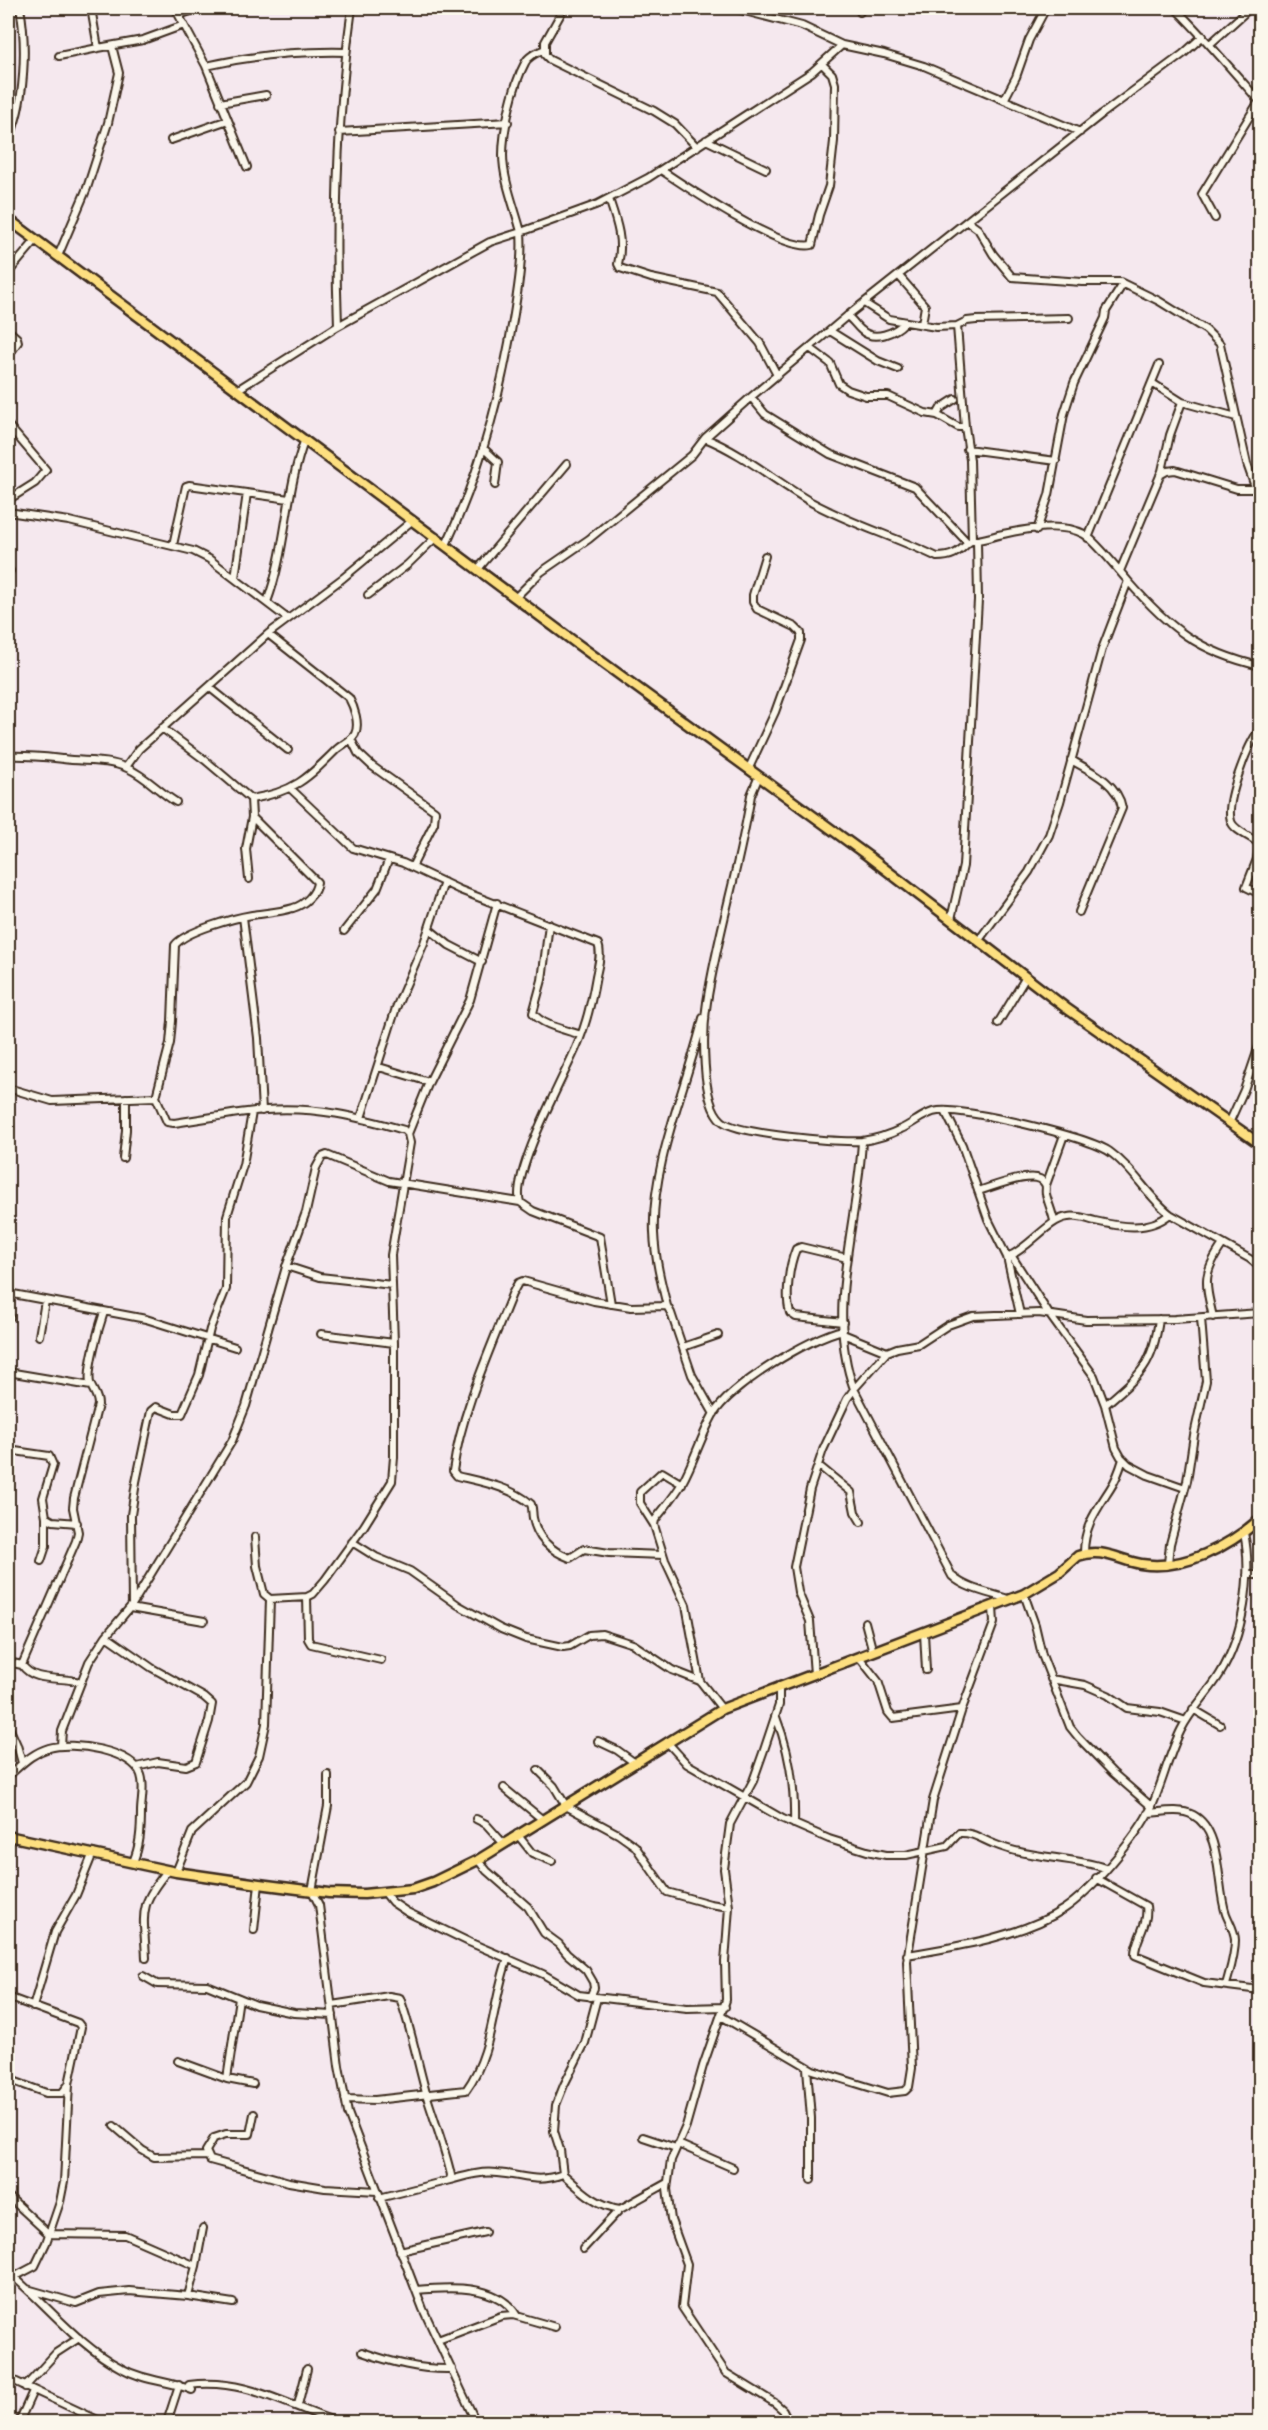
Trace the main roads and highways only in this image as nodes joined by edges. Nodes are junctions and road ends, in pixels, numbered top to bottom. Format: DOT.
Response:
graph roads {
  1 [pos="8,219"];
  2 [pos="1260,1144"];
  3 [pos="1260,1519"];
  4 [pos="8,1836"];
  1 -- 2 [label="main road"];
  3 -- 4 [label="main road"];
}
